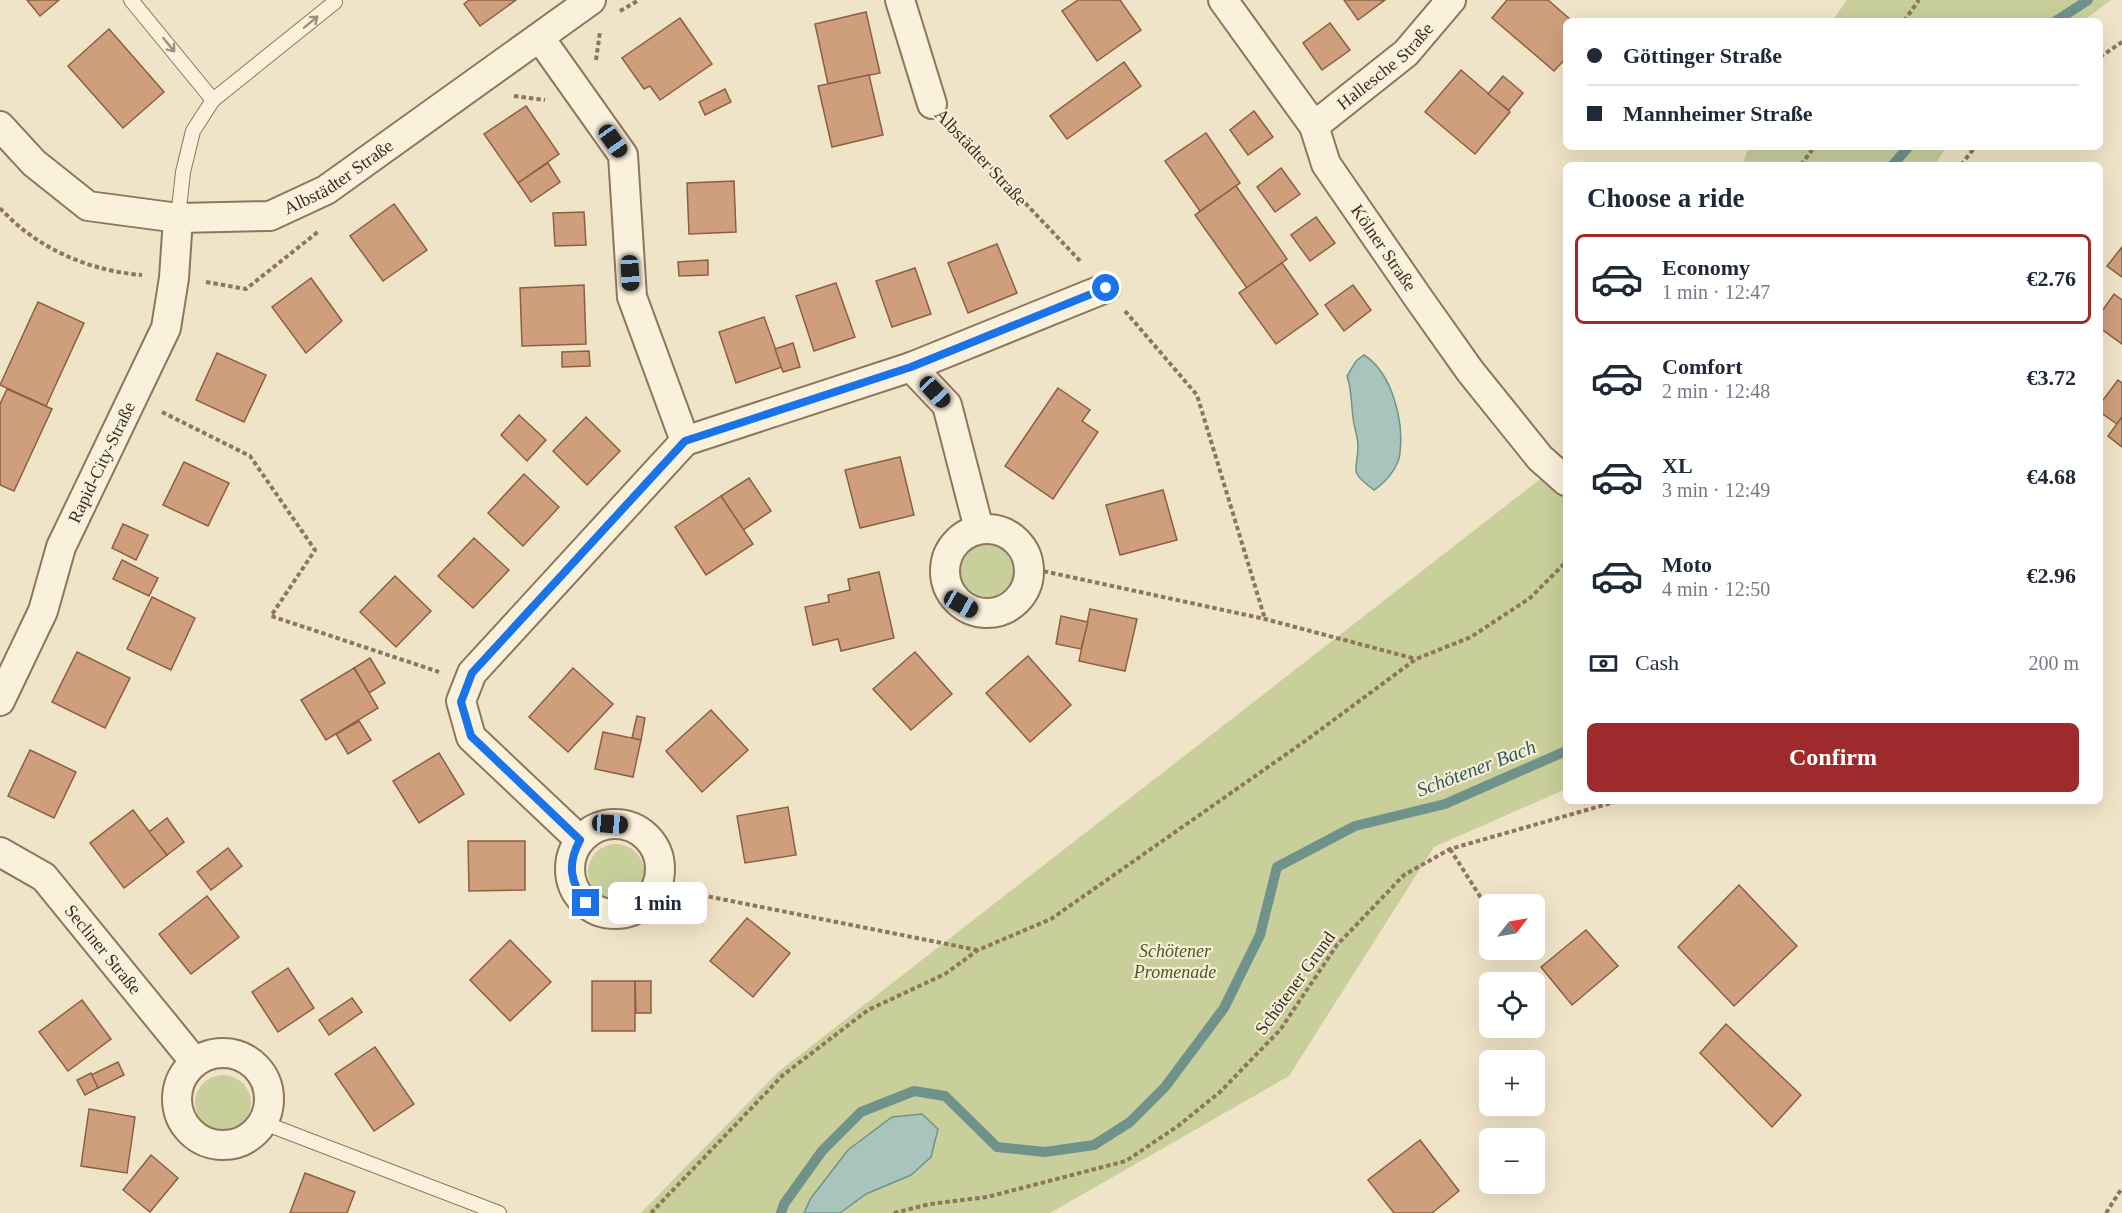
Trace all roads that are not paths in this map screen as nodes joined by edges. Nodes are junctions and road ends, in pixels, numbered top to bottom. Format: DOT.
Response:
graph roads {
  1 [pos="131,0"];
  2 [pos="334,0"];
  3 [pos="591,0"];
  4 [pos="900,0"];
  5 [pos="1223,0"];
  6 [pos="1451,0"];
  7 [pos="540,38"];
  8 [pos="213,99"];
  9 [pos="932,104"];
  10 [pos="0,126"];
  11 [pos="1314,126"];
  12 [pos="178,218"];
  13 [pos="1106,288"];
  14 [pos="911,367"];
  15 [pos="685,441"];
  16 [pos="1563,478"];
  17 [pos="979,529"];
  18 [pos="0,701"];
  19 [pos="580,840"];
  20 [pos="0,852"];
  21 [pos="194,1061"];
  22 [pos="264,1123"];
  23 [pos="499,1213"];
  1 -- 8 [label="lane, one-way"];
  8 -- 2 [label="lane, one-way"];
  3 -- 7 [label="street, Albstädter Straße"];
  4 -- 9 [label="street, Albstädter Straße"];
  5 -- 11 [label="street, Kölner Straße"];
  6 -- 11 [label="street, Hallesche Straße"];
  7 -- 12 [label="street, Albstädter Straße"];
  7 -- 15 [label="street"];
  8 -- 12 [label="lane"];
  10 -- 12 [label="street, Albstädter Straße"];
  11 -- 16 [label="street, Kölner Straße"];
  12 -- 18 [label="street, Rapid-City-Straße"];
  13 -- 14 [label="street"];
  14 -- 15 [label="street"];
  14 -- 17 [label="street"];
  15 -- 19 [label="street"];
  17 -- 17 [label="street"];
  19 -- 19 [label="street"];
  20 -- 21 [label="street, Secliner Straße"];
  21 -- 22 [label="street"];
  21 -- 22 [label="street"];
  22 -- 23 [label="lane"];
}
